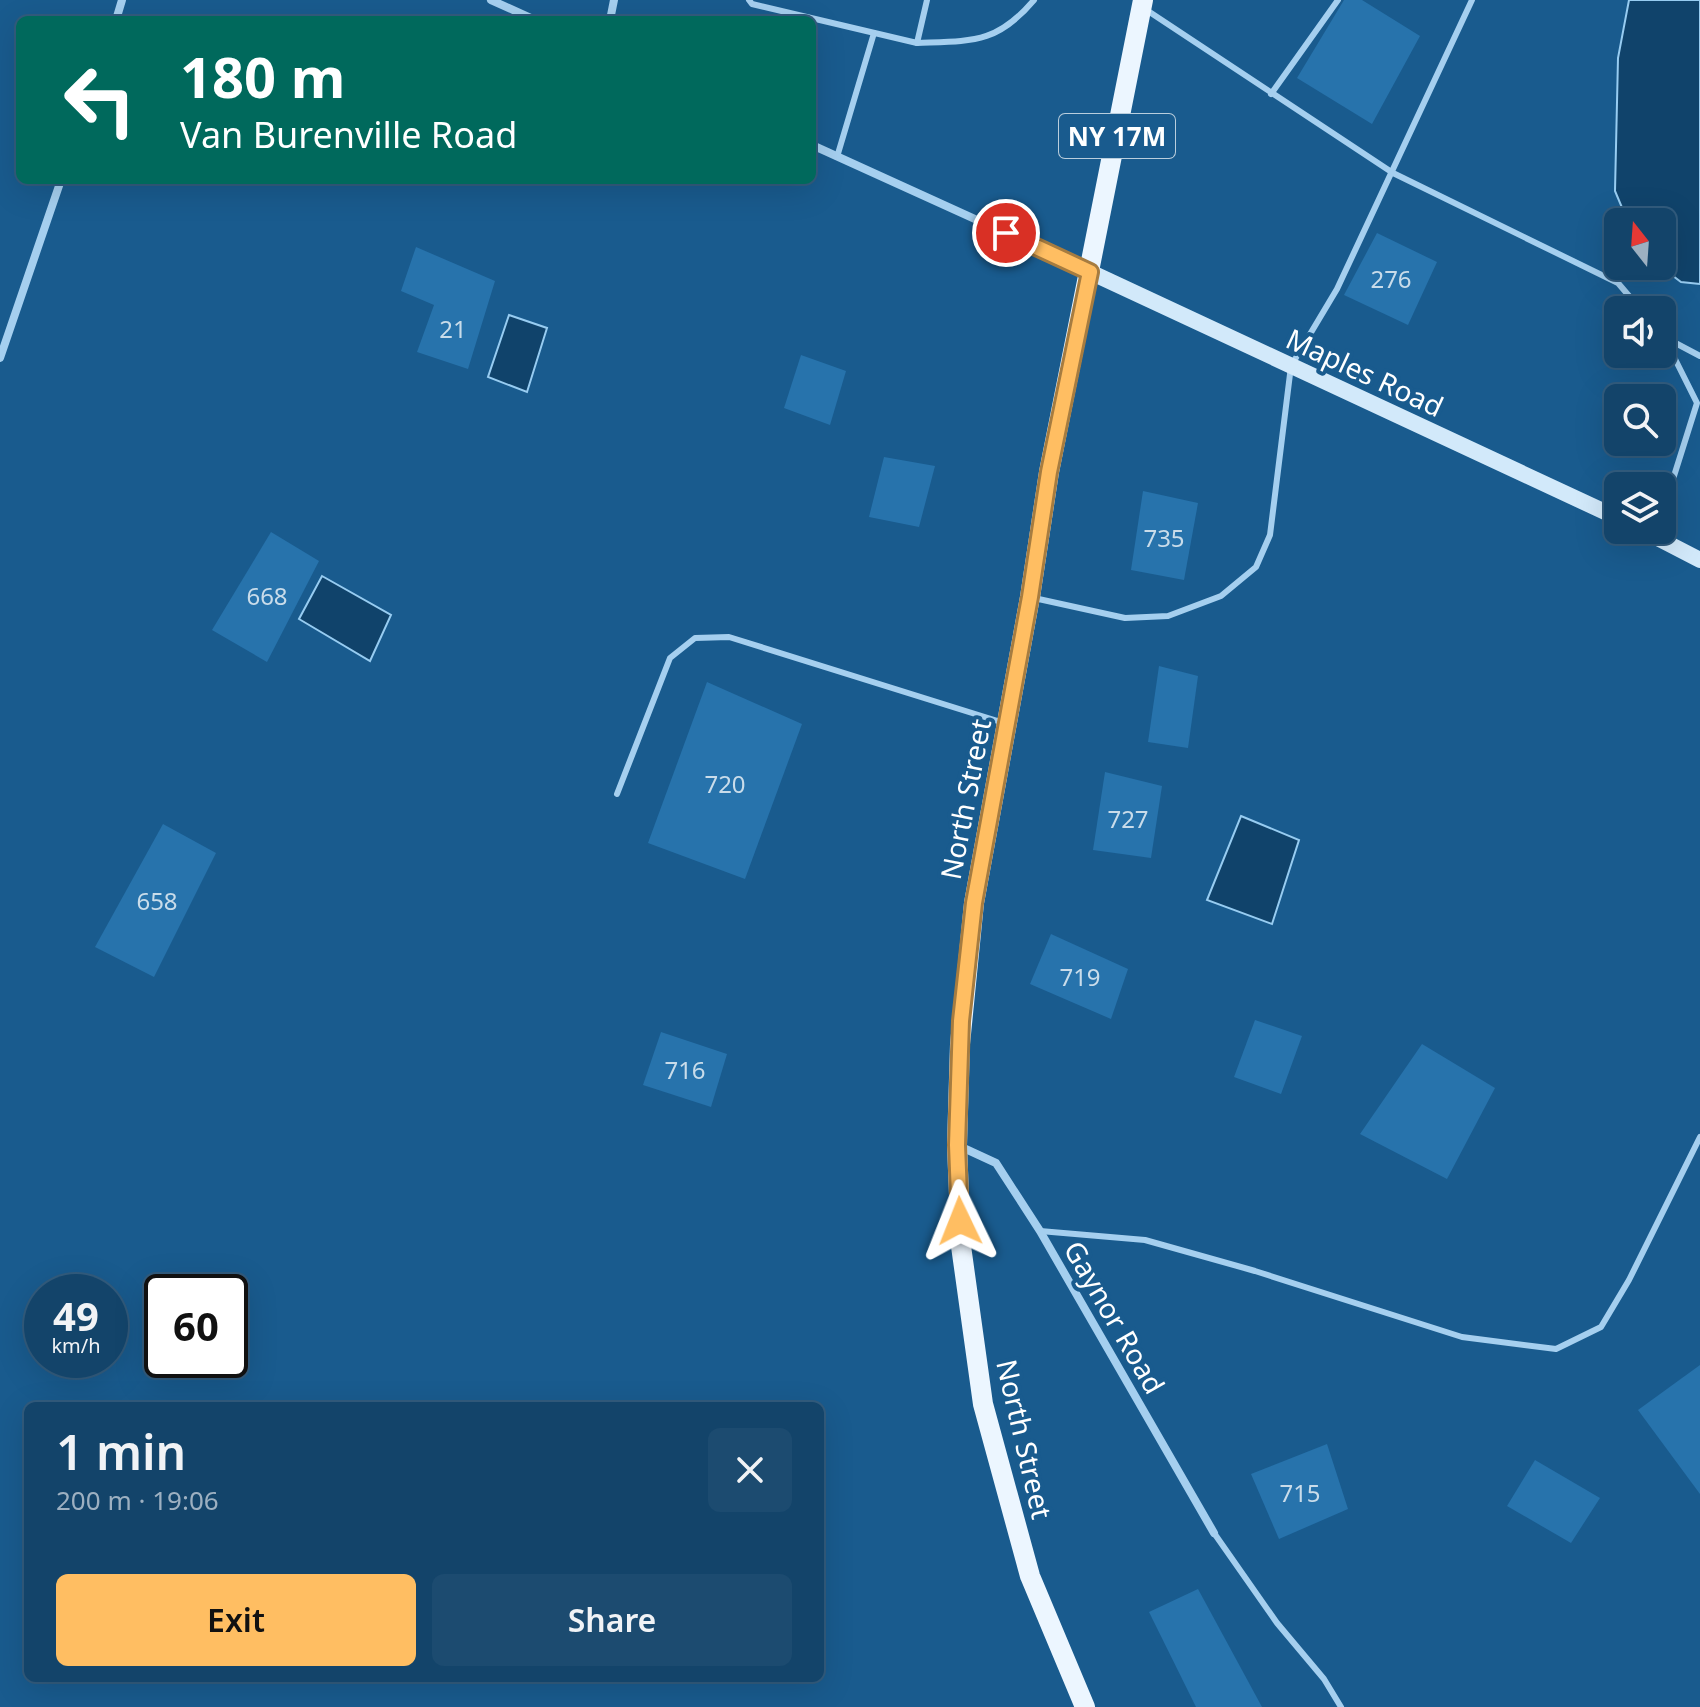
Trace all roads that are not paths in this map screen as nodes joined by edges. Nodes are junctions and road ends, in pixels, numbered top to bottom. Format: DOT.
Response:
graph roads {
  1 [pos="491,0"];
  2 [pos="749,0"];
  3 [pos="927,0"];
  4 [pos="1034,0"];
  5 [pos="1338,0"];
  6 [pos="1472,0"];
  7 [pos="1142,4"];
  8 [pos="526,16"];
  9 [pos="802,16"];
  10 [pos="816,19"];
  11 [pos="874,33"];
  12 [pos="917,43"];
  13 [pos="1271,94"];
  14 [pos="816,147"];
  15 [pos="837,157"];
  16 [pos="1393,173"];
  17 [pos="60,184"];
  18 [pos="1090,272"];
  19 [pos="1629,296"];
  20 [pos="1676,343"];
  21 [pos="1700,356"];
  22 [pos="0,358"];
  23 [pos="1676,360"];
  24 [pos="1291,366"];
  25 [pos="1675,472"];
  26 [pos="1604,511"];
  27 [pos="1672,544"];
  28 [pos="1700,560"];
  29 [pos="1030,597"];
  30 [pos="1007,724"];
  31 [pos="617,794"];
  32 [pos="1700,1137"];
  33 [pos="957,1145"];
  34 [pos="1040,1231"];
  35 [pos="1214,1533"];
  36 [pos="1085,1707"];
  37 [pos="1341,1707"];
  1 -- 8 [label="street"];
  2 -- 9 [label="lane"];
  3 -- 12 [label="lane"];
  4 -- 12 [label="lane"];
  5 -- 13 [label="lane"];
  6 -- 16 [label="lane"];
  7 -- 13 [label="lane"];
  7 -- 18 [label="main road, NY 17M"];
  10 -- 11 [label="lane"];
  11 -- 12 [label="lane"];
  11 -- 15 [label="lane"];
  13 -- 16 [label="lane"];
  14 -- 15 [label="street"];
  15 -- 18 [label="street"];
  16 -- 19 [label="lane"];
  16 -- 24 [label="lane"];
  17 -- 22 [label="street"];
  18 -- 24 [label="street, Maples Road"];
  18 -- 29 [label="main road, North Street / NY 17M"];
  20 -- 21 [label="lane"];
  23 -- 25 [label="lane"];
  24 -- 26 [label="street, Maples Road"];
  24 -- 29 [label="lane"];
  27 -- 28 [label="street"];
  29 -- 30 [label="main road, North Street / NY 17M"];
  30 -- 31 [label="lane"];
  30 -- 33 [label="main road, North Street / NY 17M"];
  32 -- 34 [label="lane"];
  33 -- 34 [label="street, Gaynor Road"];
  33 -- 36 [label="main road, North Street / NY 17M"];
  34 -- 35 [label="street, Gaynor Road"];
  35 -- 37 [label="lane"];
}
